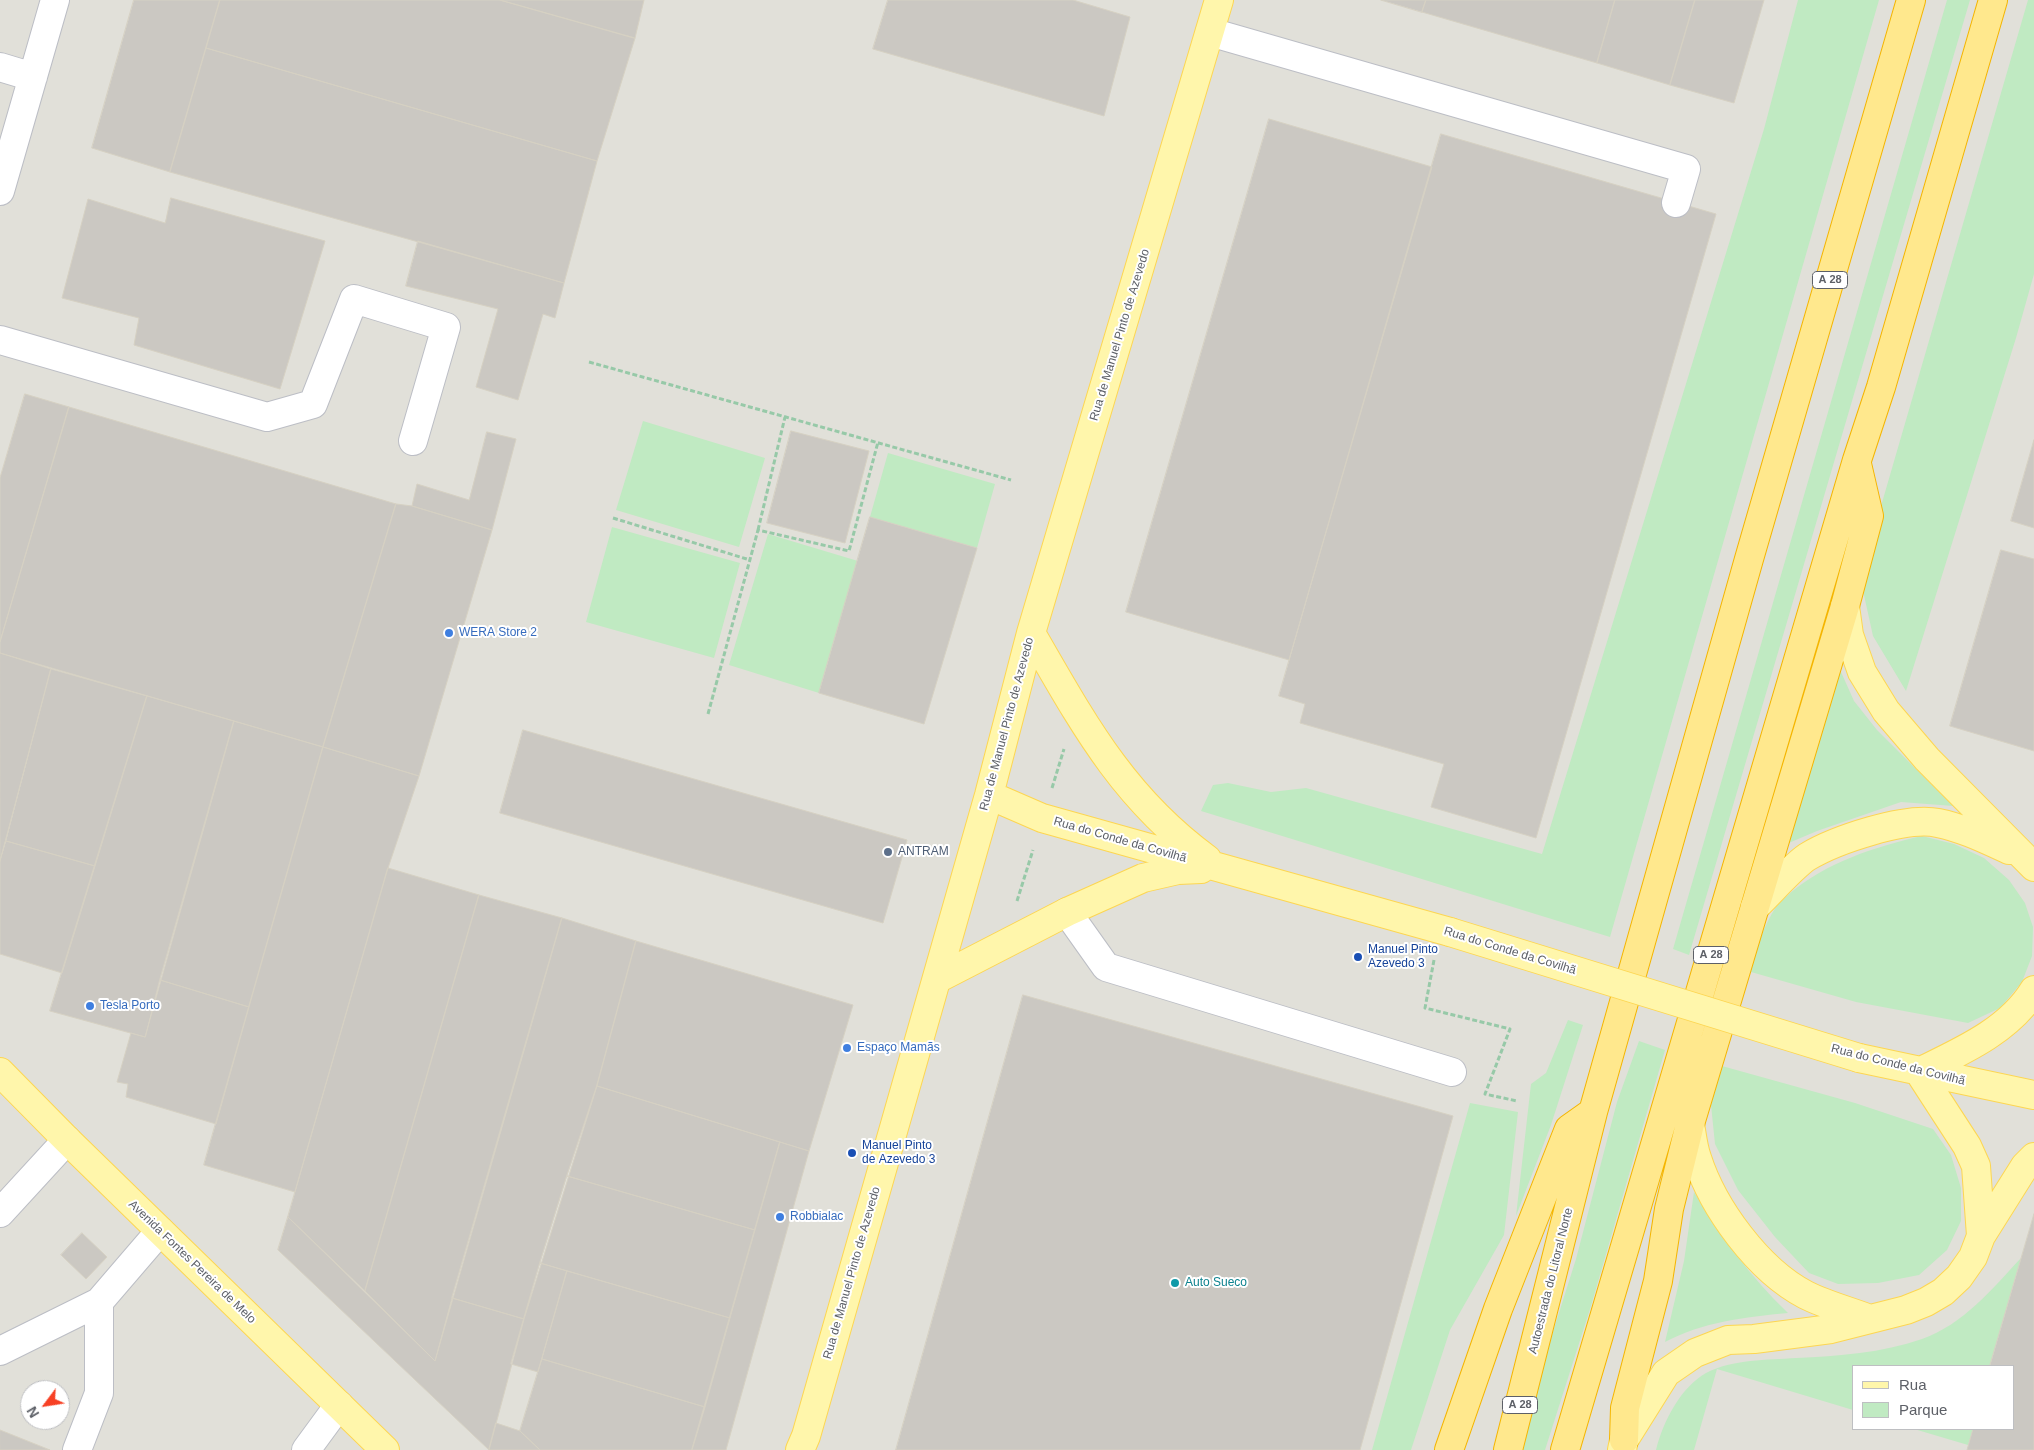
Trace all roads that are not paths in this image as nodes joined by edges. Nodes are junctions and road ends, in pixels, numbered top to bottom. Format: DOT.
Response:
graph roads {
  1 [pos="55,0"];
  2 [pos="1219,0"];
  3 [pos="1910,0"];
  4 [pos="1993,0"];
  5 [pos="1210,32"];
  6 [pos="0,67"];
  7 [pos="33,77"];
  8 [pos="5,154"];
  9 [pos="0,192"];
  10 [pos="1676,203"];
  11 [pos="0,340"];
  12 [pos="413,441"];
  13 [pos="1857,460"];
  14 [pos="1844,606"];
  15 [pos="1031,633"];
  16 [pos="989,795"];
  17 [pos="2026,861"];
  18 [pos="1220,869"];
  19 [pos="1755,907"];
  20 [pos="1067,912"];
  21 [pos="936,979"];
  22 [pos="2034,990"];
  23 [pos="0,1072"];
  24 [pos="1452,1072"];
  25 [pos="1918,1072"];
  26 [pos="2034,1095"];
  27 [pos="1593,1112"];
  28 [pos="1690,1124"];
  29 [pos="67,1140"];
  30 [pos="2034,1157"];
  31 [pos="0,1213"];
  32 [pos="160,1231"];
  33 [pos="1981,1236"];
  34 [pos="98,1302"];
  35 [pos="1870,1318"];
  36 [pos="0,1351"];
  37 [pos="339,1405"];
  38 [pos="1623,1445"];
  39 [pos="77,1450"];
  40 [pos="306,1450"];
  41 [pos="385,1450"];
  42 [pos="800,1450"];
  43 [pos="1449,1450"];
  44 [pos="1508,1450"];
  45 [pos="1565,1450"];
  1 -- 7 [label="street"];
  2 -- 5 [label="main road, Rua de Manuel Pinto de Azevedo"];
  3 -- 27 [label="highway, A 28"];
  4 -- 13 [label="highway, A 28"];
  5 -- 10 [label="street"];
  5 -- 15 [label="main road, Rua de Manuel Pinto de Azevedo"];
  6 -- 7 [label="street"];
  7 -- 8 [label="street"];
  8 -- 9 [label="street"];
  11 -- 12 [label="street"];
  13 -- 14 [label="highway"];
  13 -- 45 [label="highway, A 28"];
  14 -- 17 [label="main road"];
  14 -- 19 [label="highway"];
  15 -- 16 [label="main road, Rua de Manuel Pinto de Azevedo"];
  15 -- 18 [label="main road"];
  16 -- 18 [label="main road, Rua do Conde da Covilhã"];
  16 -- 21 [label="main road, Rua de Manuel Pinto de Azevedo"];
  17 -- 19 [label="main road"];
  18 -- 20 [label="main road"];
  18 -- 25 [label="main road, Rua do Conde da Covilhã, bridge"];
  19 -- 28 [label="highway"];
  20 -- 21 [label="main road"];
  20 -- 24 [label="street"];
  21 -- 42 [label="main road, Rua de Manuel Pinto de Azevedo"];
  22 -- 25 [label="main road"];
  23 -- 29 [label="main road, Avenida Fontes Pereira de Melo"];
  25 -- 26 [label="main road, Rua do Conde da Covilhã"];
  25 -- 33 [label="main road"];
  27 -- 43 [label="highway"];
  27 -- 44 [label="highway, Autoestrada do Litoral Norte / A 28"];
  28 -- 35 [label="main road"];
  28 -- 38 [label="highway"];
  29 -- 31 [label="street"];
  29 -- 32 [label="main road, Avenida Fontes Pereira de Melo"];
  30 -- 33 [label="main road"];
  32 -- 34 [label="street"];
  32 -- 37 [label="main road, Avenida Fontes Pereira de Melo"];
  33 -- 35 [label="main road"];
  34 -- 36 [label="street"];
  34 -- 39 [label="street"];
  35 -- 38 [label="main road"];
  37 -- 40 [label="street"];
  37 -- 41 [label="main road, Avenida Fontes Pereira de Melo"];
}
